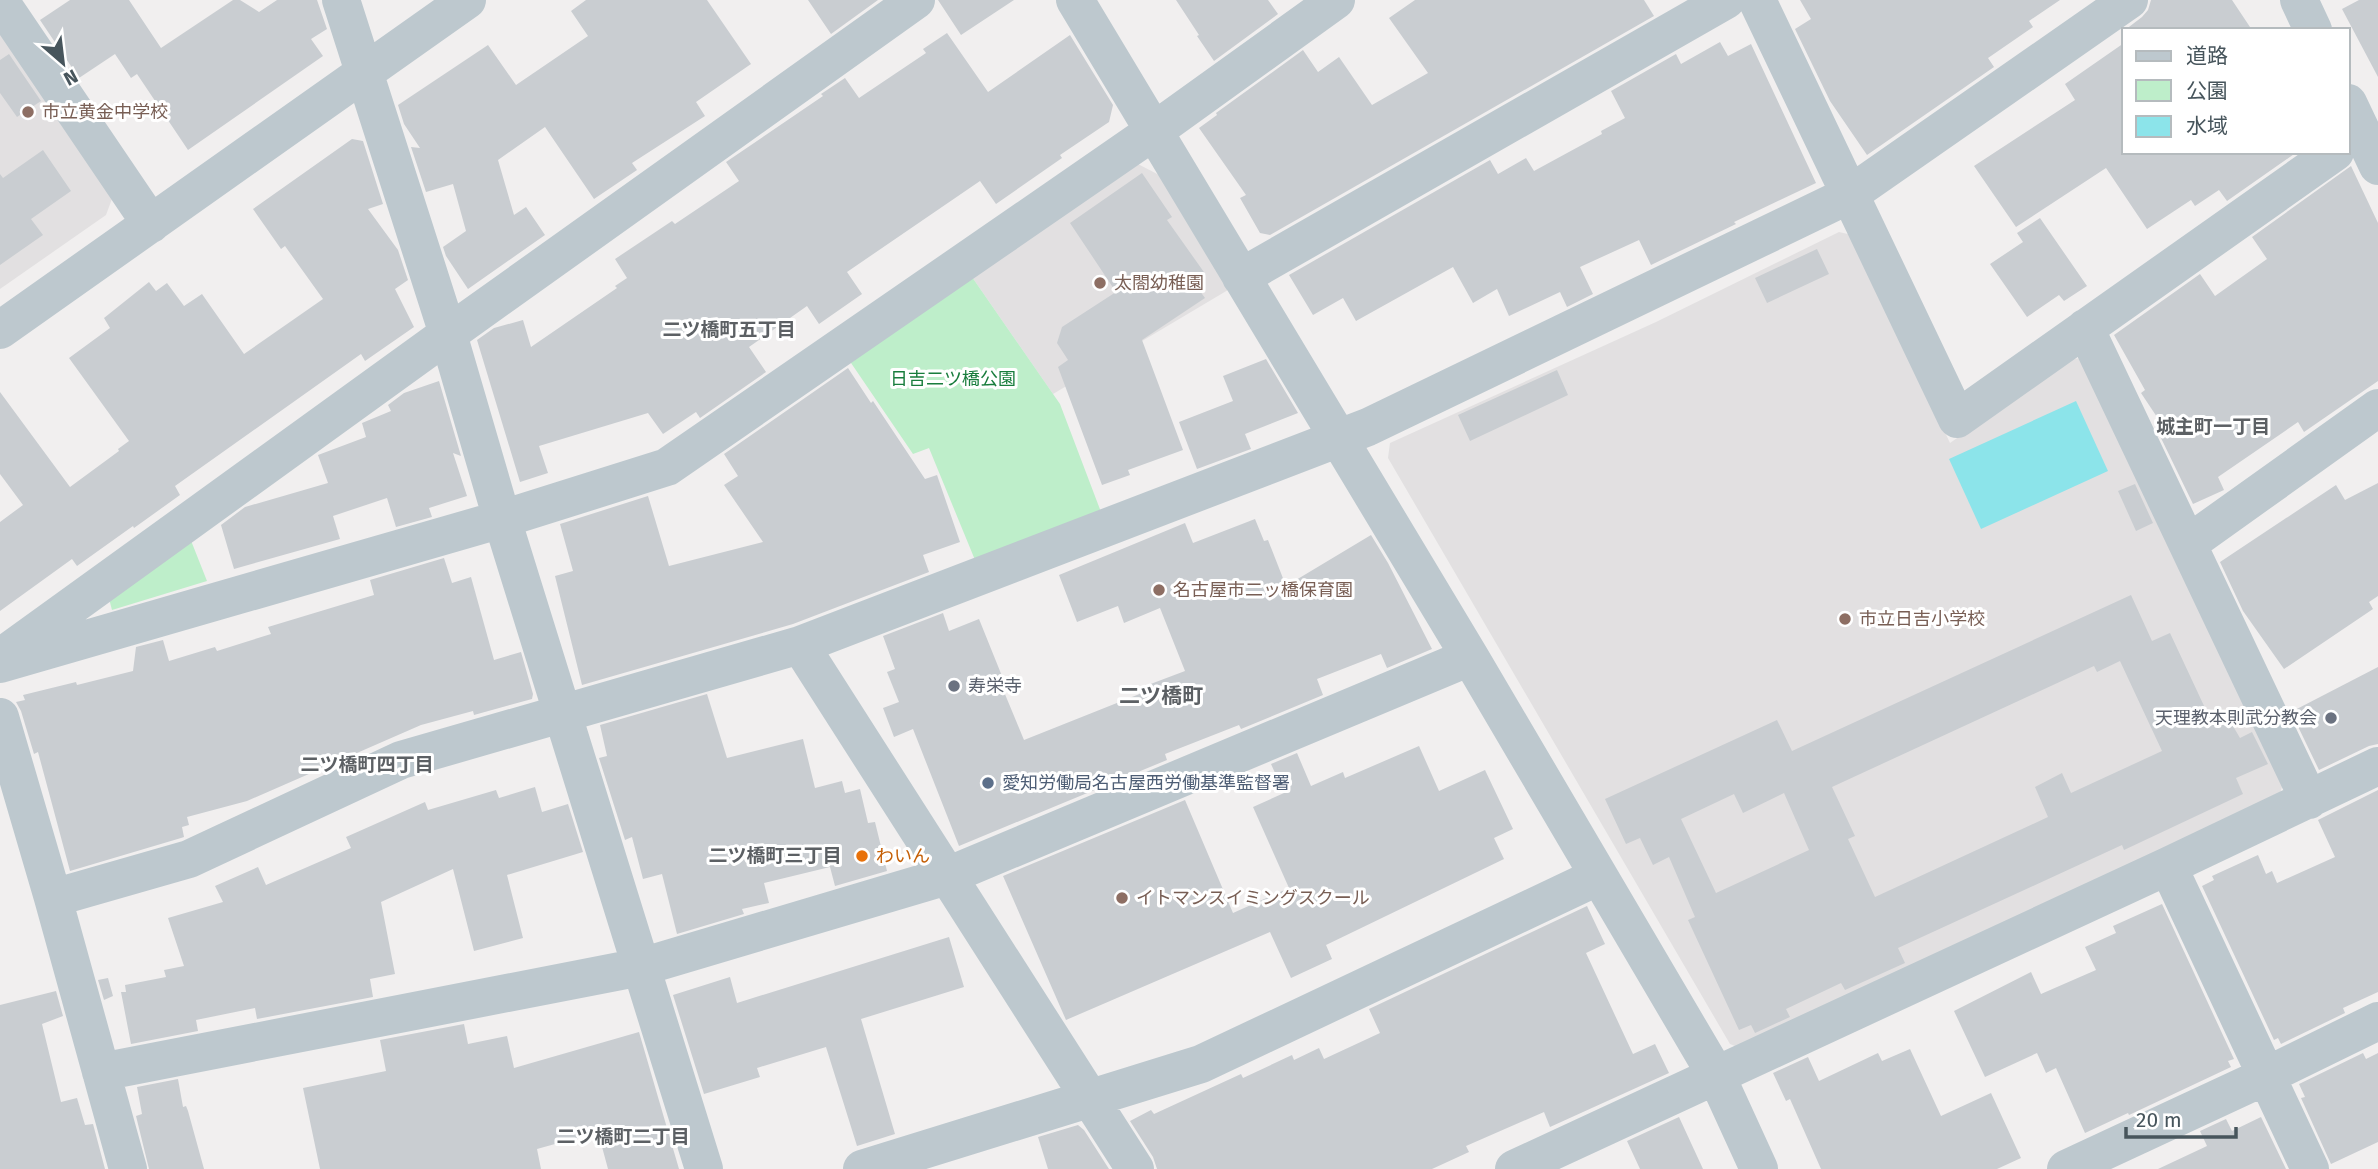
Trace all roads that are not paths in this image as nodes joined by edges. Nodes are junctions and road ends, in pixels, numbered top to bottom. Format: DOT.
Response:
graph roads {
  1 [pos="341,0"];
  2 [pos="467,0"];
  3 [pos="916,0"];
  4 [pos="1075,0"];
  5 [pos="1336,0"];
  6 [pos="1726,0"];
  7 [pos="1757,0"];
  8 [pos="2129,0"];
  9 [pos="2299,0"];
  10 [pos="0,1"];
  11 [pos="2312,28"];
  12 [pos="363,74"];
  13 [pos="1154,131"];
  14 [pos="2334,154"];
  15 [pos="1849,195"];
  16 [pos="151,224"];
  17 [pos="1241,277"];
  18 [pos="2085,328"];
  19 [pos="0,330"];
  20 [pos="448,334"];
  21 [pos="2378,408"];
  22 [pos="1337,438"];
  23 [pos="502,519"];
  24 [pos="2189,543"];
  25 [pos="800,645"];
  26 [pos="1470,657"];
  27 [pos="0,658"];
  28 [pos="0,664"];
  29 [pos="563,713"];
  30 [pos="0,717"];
  31 [pos="2378,766"];
  32 [pos="2309,800"];
  33 [pos="2168,866"];
  34 [pos="947,876"];
  35 [pos="1599,876"];
  36 [pos="53,898"];
  37 [pos="641,967"];
  38 [pos="2378,1021"];
  39 [pos="101,1072"];
  40 [pos="1716,1075"];
  41 [pos="2266,1076"];
  42 [pos="1092,1099"];
  43 [pos="128,1169"];
  44 [pos="704,1169"];
  45 [pos="862,1169"];
  46 [pos="1135,1169"];
  47 [pos="1514,1169"];
  48 [pos="1759,1169"];
  49 [pos="2066,1169"];
  50 [pos="2310,1169"];
  1 -- 12 [label="street"];
  2 -- 12 [label="street"];
  3 -- 20 [label="street"];
  4 -- 13 [label="street"];
  5 -- 13 [label="street"];
  6 -- 17 [label="street"];
  7 -- 15 [label="street"];
  8 -- 15 [label="street"];
  9 -- 11 [label="street"];
  10 -- 16 [label="street"];
  12 -- 16 [label="street"];
  12 -- 20 [label="street"];
  13 -- 17 [label="street"];
  13 -- 23 [label="street"];
  14 -- 18 [label="street"];
  15 -- 18 [label="street"];
  15 -- 22 [label="street"];
  16 -- 19 [label="street"];
  17 -- 22 [label="street"];
  18 -- 24 [label="street"];
  20 -- 23 [label="street"];
  20 -- 27 [label="street"];
  21 -- 24 [label="street"];
  22 -- 25 [label="street"];
  22 -- 26 [label="street"];
  23 -- 28 [label="street"];
  23 -- 29 [label="street"];
  24 -- 32 [label="street"];
  25 -- 29 [label="street"];
  25 -- 34 [label="street"];
  26 -- 34 [label="street"];
  26 -- 35 [label="street"];
  29 -- 36 [label="street"];
  29 -- 37 [label="street"];
  30 -- 36 [label="street"];
  31 -- 32 [label="street"];
  32 -- 33 [label="street"];
  33 -- 40 [label="street"];
  33 -- 41 [label="street"];
  34 -- 37 [label="street"];
  34 -- 42 [label="street"];
  35 -- 40 [label="street"];
  35 -- 42 [label="street"];
  36 -- 39 [label="street"];
  37 -- 39 [label="street"];
  37 -- 44 [label="street"];
  38 -- 41 [label="street"];
  39 -- 43 [label="street"];
  40 -- 47 [label="street"];
  40 -- 48 [label="street"];
  41 -- 49 [label="street"];
  41 -- 50 [label="street"];
  42 -- 45 [label="street"];
  42 -- 46 [label="street"];
}
